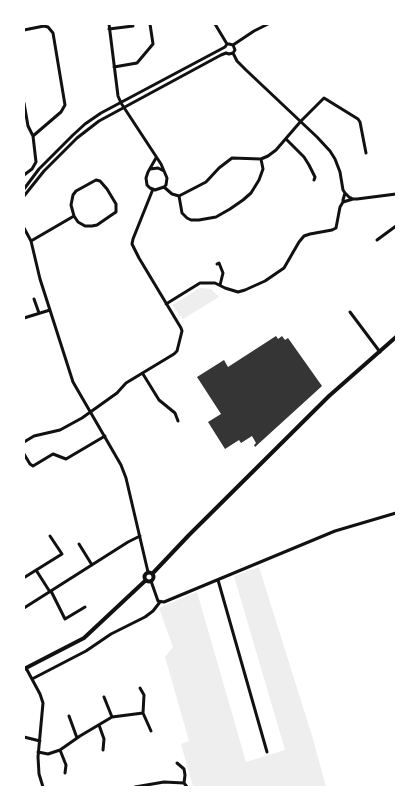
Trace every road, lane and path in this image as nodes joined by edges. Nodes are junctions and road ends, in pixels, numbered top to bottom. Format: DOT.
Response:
graph roads {
  1 [pos="109,24"];
  2 [pos="150,24"];
  3 [pos="216,24"];
  4 [pos="268,24"];
  5 [pos="133,26"];
  6 [pos="109,29"];
  7 [pos="24,30"];
  8 [pos="226,46"];
  9 [pos="233,46"];
  10 [pos="226,53"];
  11 [pos="233,54"];
  12 [pos="114,67"];
  13 [pos="24,103"];
  14 [pos="120,103"];
  15 [pos="124,107"];
  16 [pos="301,121"];
  17 [pos="33,136"];
  18 [pos="286,139"];
  19 [pos="366,153"];
  20 [pos="156,158"];
  21 [pos="261,159"];
  22 [pos="150,169"];
  23 [pos="164,171"];
  24 [pos="24,175"];
  25 [pos="314,180"];
  26 [pos="164,188"];
  27 [pos="24,189"];
  28 [pos="153,190"];
  29 [pos="345,193"];
  30 [pos="396,194"];
  31 [pos="24,196"];
  32 [pos="178,196"];
  33 [pos="352,199"];
  34 [pos="343,202"];
  35 [pos="74,216"];
  36 [pos="396,226"];
  37 [pos="24,228"];
  38 [pos="378,240"];
  39 [pos="31,241"];
  40 [pos="217,264"];
  41 [pos="220,285"];
  42 [pos="34,299"];
  43 [pos="166,304"];
  44 [pos="50,310"];
  45 [pos="350,312"];
  46 [pos="39,314"];
  47 [pos="24,318"];
  48 [pos="396,337"];
  49 [pos="380,352"];
  50 [pos="143,374"];
  51 [pos="91,412"];
  52 [pos="178,421"];
  53 [pos="105,436"];
  54 [pos="24,442"];
  55 [pos="24,454"];
  56 [pos="396,513"];
  57 [pos="50,536"];
  58 [pos="140,536"];
  59 [pos="79,544"];
  60 [pos="92,565"];
  61 [pos="36,570"];
  62 [pos="150,573"];
  63 [pos="25,577"];
  64 [pos="148,580"];
  65 [pos="218,580"];
  66 [pos="50,592"];
  67 [pos="160,602"];
  68 [pos="85,607"];
  69 [pos="24,608"];
  70 [pos="25,668"];
  71 [pos="32,679"];
  72 [pos="140,688"];
  73 [pos="104,697"];
  74 [pos="143,713"];
  75 [pos="69,716"];
  76 [pos="112,717"];
  77 [pos="99,724"];
  78 [pos="151,731"];
  79 [pos="24,737"];
  80 [pos="77,738"];
  81 [pos="40,741"];
  82 [pos="60,750"];
  83 [pos="103,750"];
  84 [pos="38,752"];
  85 [pos="267,752"];
  86 [pos="177,763"];
  87 [pos="65,773"];
  88 [pos="184,784"];
  89 [pos="43,787"];
  90 [pos="135,787"];
  91 [pos="187,787"];
  1 -- 6 [label="street"];
  2 -- 12 [label="street"];
  3 -- 8 [label="street"];
  4 -- 9 [label="street"];
  5 -- 6 [label="street"];
  6 -- 12 [label="street"];
  7 -- 17 [label="street"];
  8 -- 9 [label="street"];
  8 -- 10 [label="street"];
  8 -- 14 [label="street"];
  9 -- 11 [label="street"];
  10 -- 11 [label="street"];
  10 -- 15 [label="street"];
  11 -- 16 [label="street"];
  12 -- 14 [label="street"];
  13 -- 17 [label="street"];
  14 -- 15 [label="street"];
  14 -- 27 [label="street"];
  15 -- 20 [label="street"];
  15 -- 31 [label="street"];
  16 -- 18 [label="street"];
  16 -- 19 [label="street"];
  16 -- 29 [label="street"];
  17 -- 24 [label="street"];
  18 -- 21 [label="street"];
  18 -- 25 [label="street"];
  20 -- 22 [label="street"];
  20 -- 23 [label="street"];
  21 -- 32 [label="street"];
  21 -- 32 [label="street"];
  22 -- 23 [label="street"];
  22 -- 28 [label="street"];
  23 -- 26 [label="street"];
  26 -- 28 [label="street"];
  26 -- 32 [label="street"];
  28 -- 43 [label="street"];
  29 -- 33 [label="street"];
  29 -- 34 [label="street"];
  30 -- 33 [label="street"];
  33 -- 34 [label="street"];
  34 -- 41 [label="street"];
  35 -- 35 [label="street"];
  35 -- 39 [label="street"];
  36 -- 38 [label="street"];
  37 -- 39 [label="street"];
  39 -- 44 [label="street"];
  40 -- 41 [label="street"];
  41 -- 43 [label="street"];
  42 -- 46 [label="street"];
  43 -- 50 [label="street"];
  44 -- 46 [label="street"];
  44 -- 51 [label="street"];
  45 -- 49 [label="street"];
  46 -- 47 [label="street"];
  48 -- 49 [label="street"];
  49 -- 62 [label="street"];
  50 -- 51 [label="street"];
  50 -- 52 [label="street"];
  51 -- 53 [label="street"];
  51 -- 54 [label="street"];
  53 -- 55 [label="street"];
  53 -- 58 [label="street"];
  56 -- 65 [label="street"];
  57 -- 61 [label="street"];
  58 -- 60 [label="street"];
  58 -- 62 [label="street"];
  59 -- 60 [label="street"];
  60 -- 66 [label="street"];
  61 -- 63 [label="street"];
  61 -- 66 [label="street"];
  62 -- 64 [label="street"];
  62 -- 64 [label="street"];
  64 -- 67 [label="street"];
  64 -- 70 [label="street"];
  65 -- 67 [label="street"];
  65 -- 85 [label="street"];
  66 -- 68 [label="street"];
  66 -- 69 [label="street"];
  67 -- 71 [label="street"];
  70 -- 71 [label="street"];
  71 -- 81 [label="street"];
  72 -- 74 [label="street"];
  73 -- 76 [label="street"];
  74 -- 76 [label="street"];
  74 -- 78 [label="street"];
  75 -- 80 [label="street"];
  76 -- 77 [label="street"];
  77 -- 80 [label="street"];
  77 -- 83 [label="street"];
  79 -- 81 [label="street"];
  80 -- 82 [label="street"];
  81 -- 84 [label="street"];
  82 -- 84 [label="street"];
  82 -- 87 [label="street"];
  84 -- 89 [label="street"];
  86 -- 88 [label="street"];
  88 -- 90 [label="street"];
  88 -- 91 [label="street"];
}
